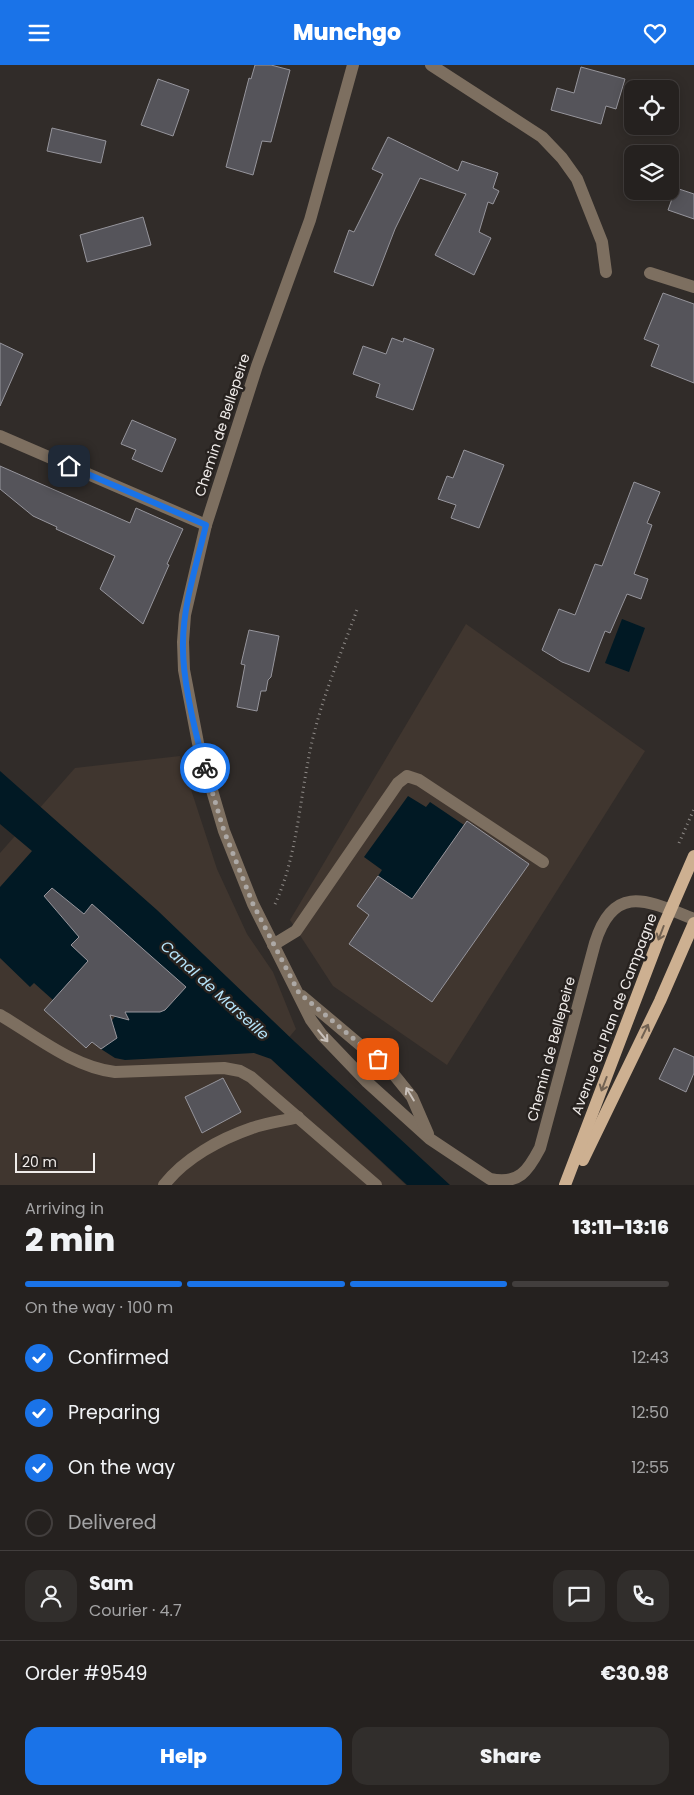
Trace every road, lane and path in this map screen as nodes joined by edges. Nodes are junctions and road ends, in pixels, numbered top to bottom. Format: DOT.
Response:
graph roads {
  1 [pos="352,65"];
  2 [pos="431,65"];
  3 [pos="606,272"];
  4 [pos="650,273"];
  5 [pos="694,287"];
  6 [pos="0,436"];
  7 [pos="206,525"];
  8 [pos="358,607"];
  9 [pos="694,855"];
  10 [pos="543,862"];
  11 [pos="670,910"];
  12 [pos="694,921"];
  13 [pos="264,926"];
  14 [pos="274,945"];
  15 [pos="299,993"];
  16 [pos="0,1015"];
  17 [pos="298,1117"];
  18 [pos="430,1139"];
  19 [pos="164,1185"];
  20 [pos="376,1185"];
  21 [pos="565,1185"];
  22 [pos="570,1185"];
  1 -- 7 [label="street, Chemin de Bellepeire"];
  2 -- 3 [label="street"];
  4 -- 5 [label="street"];
  6 -- 7 [label="street"];
  7 -- 13 [label="street, Chemin de Bellepeire"];
  8 -- 13 [label="path"];
  9 -- 11 [label="main road, Avenue du Plan de Campagne"];
  10 -- 14 [label="street"];
  11 -- 12 [label="street, Chemin de Bellepeire"];
  11 -- 18 [label="street, Chemin de Bellepeire"];
  11 -- 21 [label="main road, Avenue du Plan de Campagne, one-way"];
  22 -- 12 [label="main road, Avenue du Plan de Campagne, one-way"];
  13 -- 14 [label="street, Chemin de Bellepeire"];
  14 -- 15 [label="street, Chemin de Bellepeire"];
  15 -- 18 [label="street, Chemin de Bellepeire, one-way"];
  18 -- 15 [label="street, Chemin de Bellepeire, one-way"];
  16 -- 17 [label="street"];
  17 -- 19 [label="street"];
  17 -- 20 [label="street"];
}
